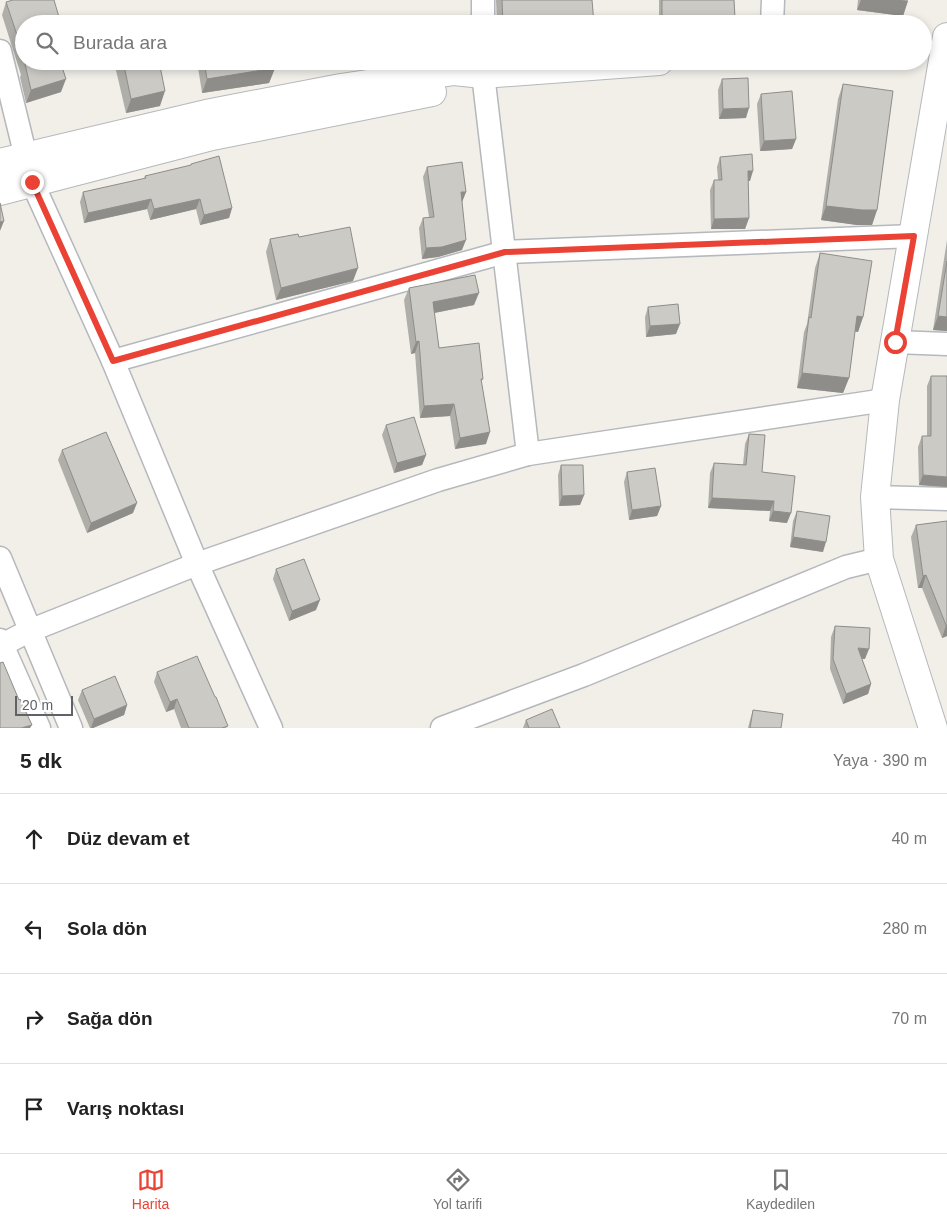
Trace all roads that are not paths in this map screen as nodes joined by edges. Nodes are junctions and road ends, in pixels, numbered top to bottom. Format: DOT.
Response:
graph roads {
  1 [pos="483,0"];
  2 [pos="774,0"];
  3 [pos="483,15"];
  4 [pos="773,15"];
  5 [pos="942,43"];
  6 [pos="0,51"];
  7 [pos="464,70"];
  8 [pos="480,70"];
  9 [pos="483,70"];
  10 [pos="13,159"];
  11 [pos="32,182"];
  12 [pos="0,191"];
  13 [pos="914,236"];
  14 [pos="505,252"];
  15 [pos="895,342"];
  16 [pos="947,344"];
  17 [pos="113,361"];
  18 [pos="885,400"];
  19 [pos="528,454"];
  20 [pos="875,497"];
  21 [pos="947,499"];
  22 [pos="0,558"];
  23 [pos="879,560"];
  24 [pos="197,564"];
  25 [pos="29,631"];
  26 [pos="1,644"];
  27 [pos="39,728"];
  28 [pos="71,728"];
  29 [pos="270,728"];
  30 [pos="442,728"];
  31 [pos="933,728"];
  1 -- 3 [label="street"];
  2 -- 4 [label="street"];
  5 -- 13 [label="street"];
  6 -- 10 [label="street"];
  7 -- 10 [label="street"];
  8 -- 11 [label="street"];
  9 -- 14 [label="street"];
  10 -- 11 [label="street"];
  11 -- 12 [label="street"];
  11 -- 17 [label="street"];
  13 -- 14 [label="street"];
  13 -- 15 [label="street"];
  14 -- 17 [label="street"];
  14 -- 19 [label="street"];
  15 -- 16 [label="street"];
  15 -- 18 [label="street"];
  17 -- 24 [label="street"];
  18 -- 19 [label="street"];
  18 -- 20 [label="street"];
  19 -- 24 [label="street"];
  20 -- 21 [label="street"];
  20 -- 23 [label="street"];
  22 -- 25 [label="street"];
  23 -- 30 [label="street"];
  23 -- 31 [label="street"];
  24 -- 25 [label="street"];
  24 -- 29 [label="street"];
  25 -- 26 [label="street"];
  25 -- 28 [label="street"];
  26 -- 27 [label="street"];
}
